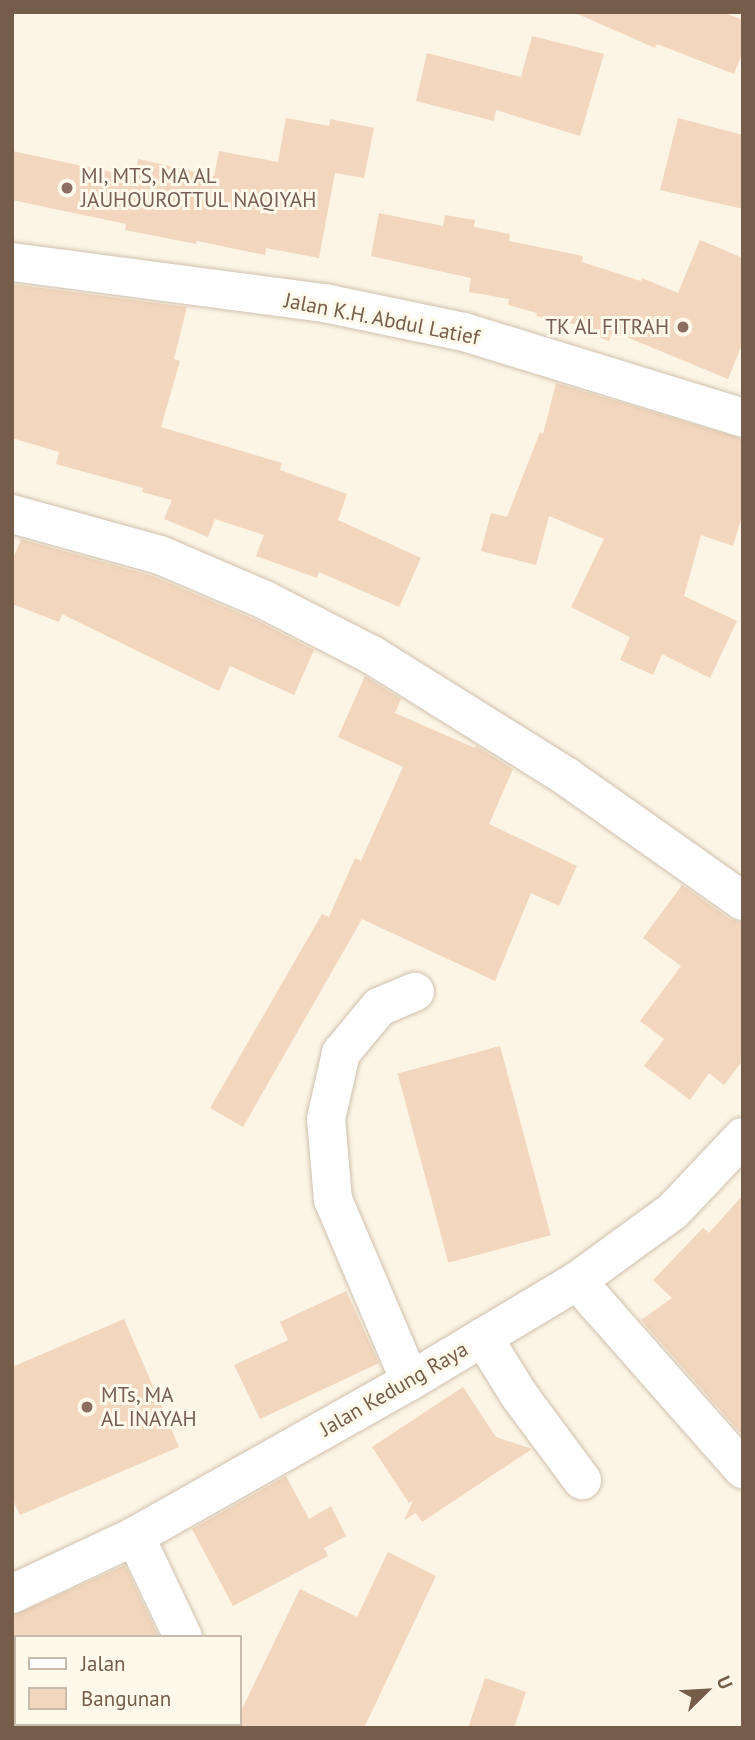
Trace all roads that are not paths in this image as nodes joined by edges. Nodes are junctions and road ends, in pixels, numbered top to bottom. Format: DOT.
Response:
graph roads {
  1 [pos="12,262"];
  2 [pos="743,418"];
  3 [pos="12,514"];
  4 [pos="743,901"];
  5 [pos="415,992"];
  6 [pos="741,1144"];
  7 [pos="577,1281"];
  8 [pos="483,1337"];
  9 [pos="410,1381"];
  10 [pos="743,1469"];
  11 [pos="582,1480"];
  12 [pos="135,1536"];
  13 [pos="12,1594"];
  14 [pos="182,1635"];
  1 -- 2 [label="street, Jalan K.H. Abdul Latief"];
  3 -- 4 [label="street"];
  5 -- 9 [label="street"];
  6 -- 7 [label="street, Jalan Kedung Raya"];
  7 -- 8 [label="street, Jalan Kedung Raya"];
  7 -- 10 [label="street"];
  8 -- 9 [label="street, Jalan Kedung Raya"];
  8 -- 11 [label="street"];
  9 -- 12 [label="street, Jalan Kedung Raya"];
  12 -- 13 [label="street, Jalan Kedung Raya"];
  12 -- 14 [label="street"];
}
